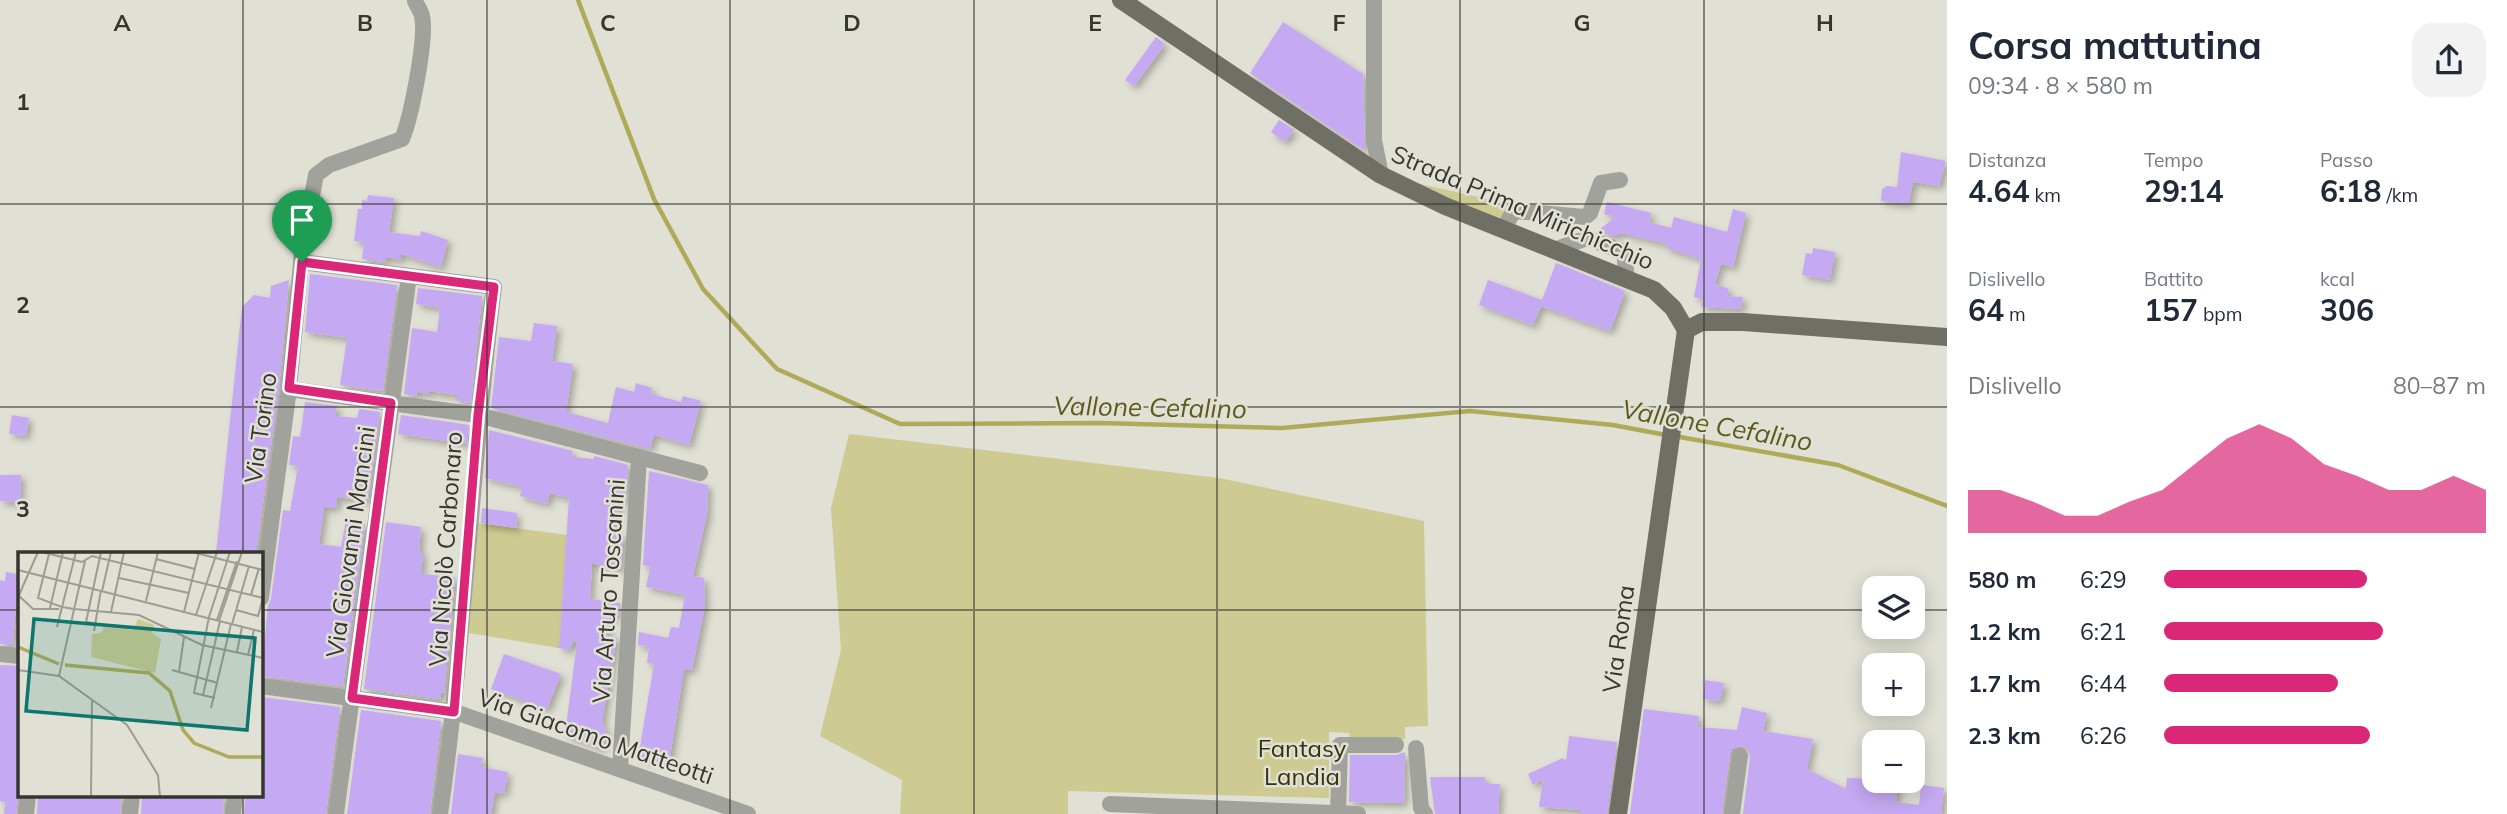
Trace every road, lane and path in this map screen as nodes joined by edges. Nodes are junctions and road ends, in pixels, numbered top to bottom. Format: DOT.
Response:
graph roads {
  1 [pos="1121,0"];
  2 [pos="1374,0"];
  3 [pos="415,1"];
  4 [pos="1381,175"];
  5 [pos="1620,180"];
  6 [pos="1503,229"];
  7 [pos="302,262"];
  8 [pos="409,276"];
  9 [pos="1686,330"];
  10 [pos="1947,337"];
  11 [pos="289,388"];
  12 [pos="391,403"];
  13 [pos="478,415"];
  14 [pos="639,457"];
  15 [pos="700,473"];
  16 [pos="262,590"];
  17 [pos="0,654"];
  18 [pos="18,656"];
  19 [pos="262,686"];
  20 [pos="352,698"];
  21 [pos="454,712"];
  22 [pos="1396,746"];
  23 [pos="1416,748"];
  24 [pos="1740,756"];
  25 [pos="620,769"];
  26 [pos="28,796"];
  27 [pos="132,796"];
  28 [pos="235,796"];
  29 [pos="1110,804"];
  30 [pos="26,814"];
  31 [pos="130,814"];
  32 [pos="233,814"];
  33 [pos="336,814"];
  34 [pos="440,814"];
  35 [pos="748,814"];
  36 [pos="1338,814"];
  37 [pos="1359,814"];
  38 [pos="1424,814"];
  39 [pos="1618,814"];
  40 [pos="1732,814"];
  1 -- 4 [label="main road, Strada Prima Mirichicchio"];
  2 -- 4 [label="street"];
  3 -- 7 [label="street, Via Torino"];
  4 -- 6 [label="main road, Strada Prima Mirichicchio"];
  5 -- 6 [label="street"];
  6 -- 9 [label="main road, Strada Prima Mirichicchio"];
  7 -- 8 [label="street"];
  7 -- 11 [label="street, Via Torino"];
  8 -- 12 [label="street, Via Giovanni Mancini"];
  8 -- 13 [label="street, Via Nicolò Carbonaro"];
  9 -- 10 [label="main road"];
  9 -- 39 [label="main road, Via Roma"];
  11 -- 12 [label="street"];
  11 -- 16 [label="street, Via Torino"];
  12 -- 13 [label="street"];
  12 -- 20 [label="street, Via Giovanni Mancini"];
  13 -- 14 [label="street"];
  13 -- 21 [label="street, Via Nicolò Carbonaro"];
  14 -- 15 [label="street"];
  14 -- 25 [label="street, Via Arturo Toscanini"];
  17 -- 18 [label="street"];
  19 -- 20 [label="street, Via Giacomo Matteotti"];
  20 -- 21 [label="street, Via Giacomo Matteotti"];
  20 -- 33 [label="street, Via Giovanni Mancini"];
  21 -- 25 [label="street, Via Giacomo Matteotti"];
  21 -- 34 [label="street, Via Nicolò Carbonaro"];
  22 -- 36 [label="street"];
  23 -- 38 [label="street"];
  24 -- 40 [label="street"];
  25 -- 35 [label="street, Via Giacomo Matteotti"];
  26 -- 30 [label="street"];
  27 -- 31 [label="street"];
  28 -- 32 [label="street"];
  29 -- 36 [label="street"];
  36 -- 37 [label="street"];
}
